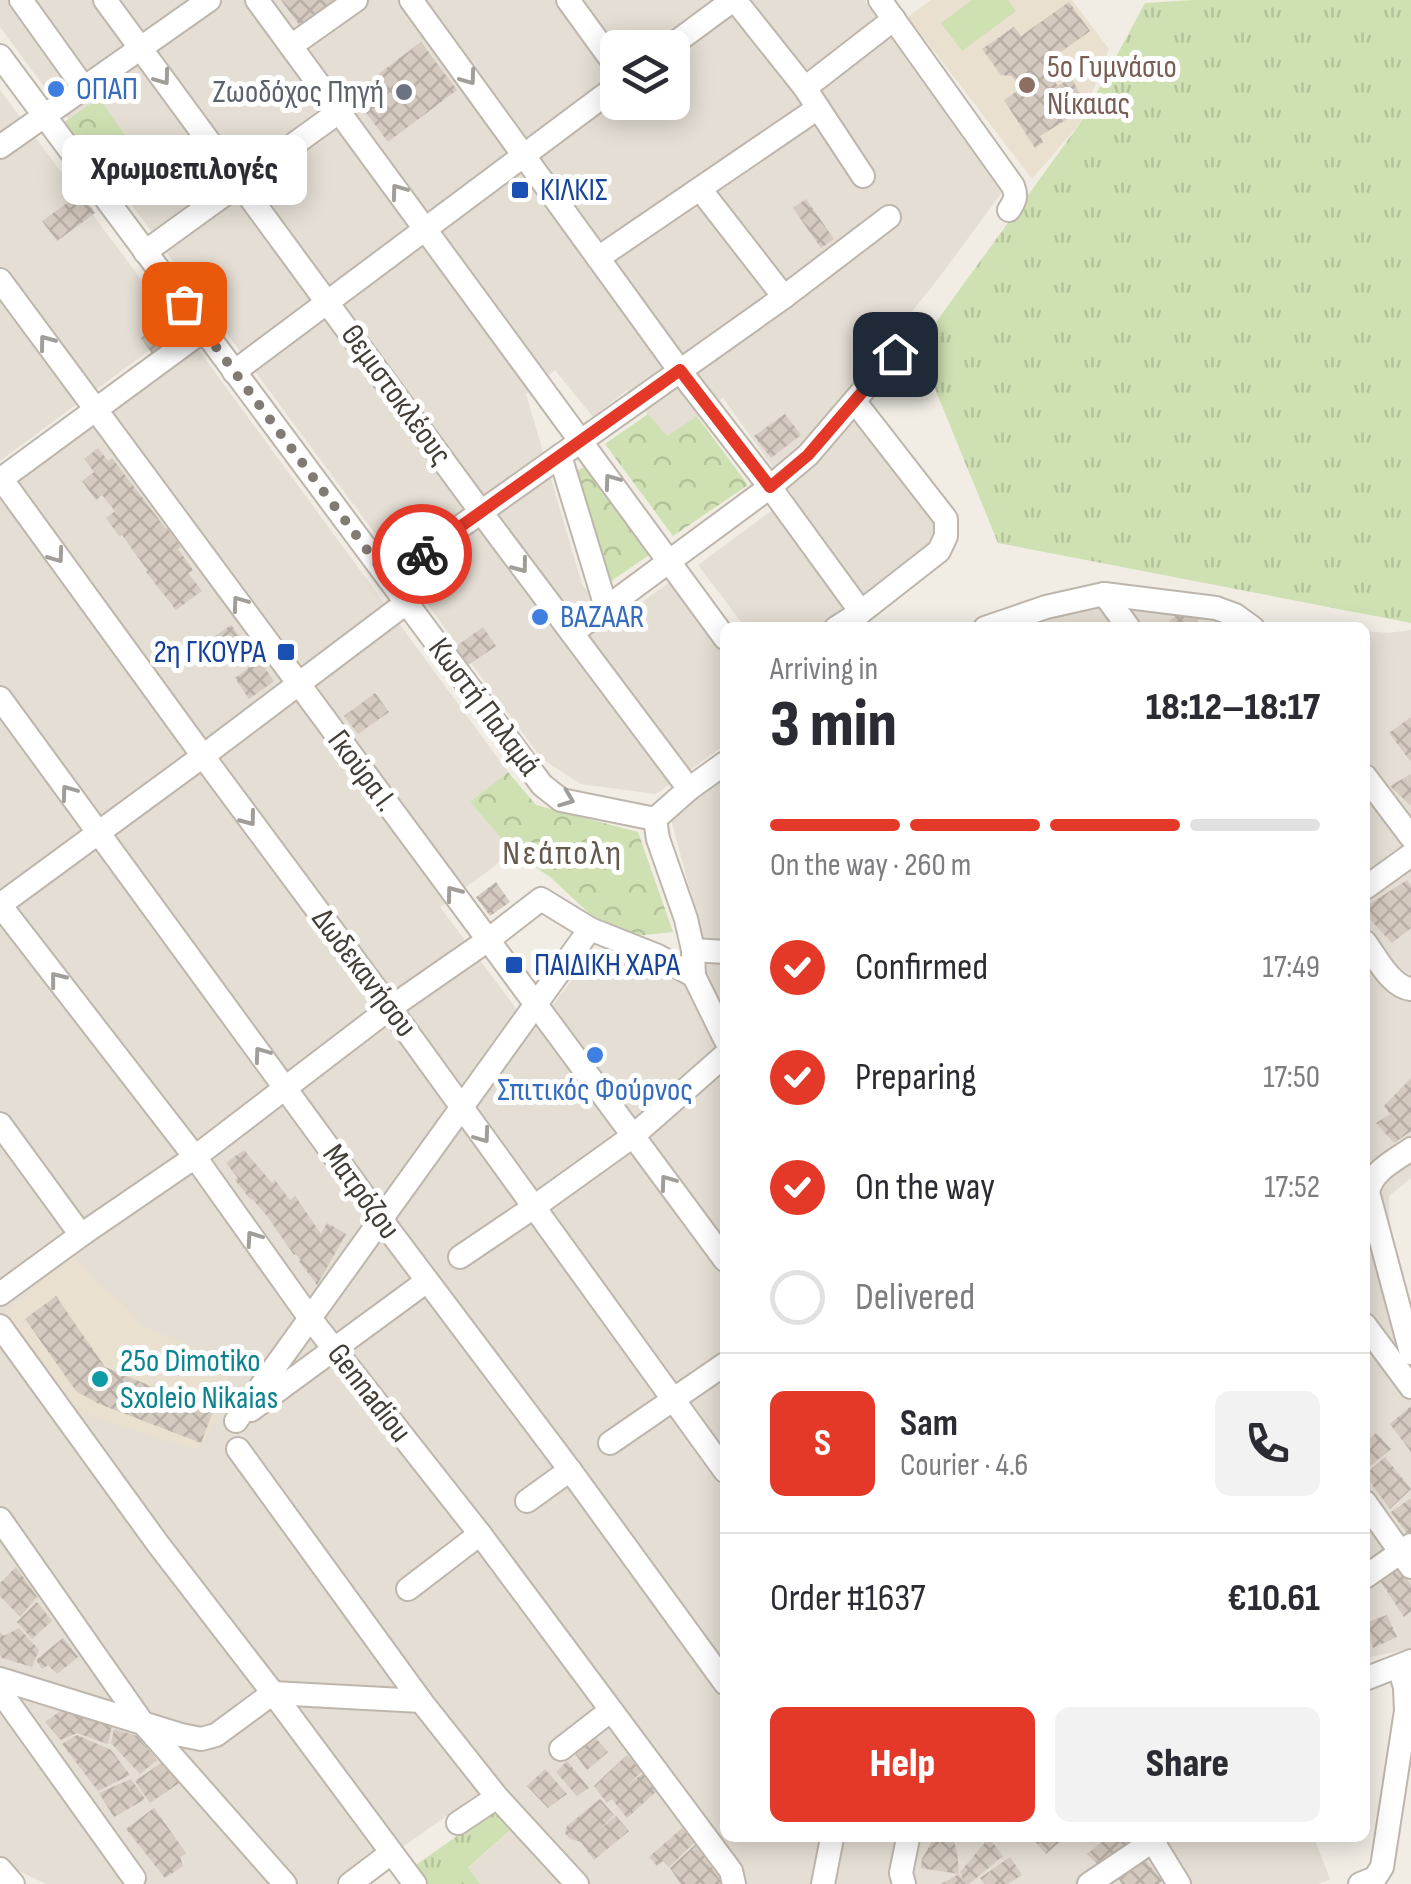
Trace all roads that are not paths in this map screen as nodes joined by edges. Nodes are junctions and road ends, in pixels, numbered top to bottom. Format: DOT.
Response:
graph roads {
  1 [pos="21,0"];
  2 [pos="105,0"];
  3 [pos="209,0"];
  4 [pos="258,0"];
  5 [pos="356,0"];
  6 [pos="568,0"];
  7 [pos="734,0"];
  8 [pos="417,2"];
  9 [pos="885,5"];
  10 [pos="690,32"];
  11 [pos="600,44"];
  12 [pos="291,46"];
  13 [pos="140,48"];
  14 [pos="0,56"];
  15 [pos="84,88"];
  16 [pos="600,98"];
  17 [pos="811,98"];
  18 [pos="340,112"];
  19 [pos="44,116"];
  20 [pos="0,147"];
  21 [pos="524,153"];
  22 [pos="863,176"];
  23 [pos="240,183"];
  24 [pos="700,189"];
  25 [pos="1009,210"];
  26 [pos="888,218"];
  27 [pos="426,229"];
  28 [pos="145,252"];
  29 [pos="598,258"];
  30 [pos="0,280"];
  31 [pos="784,297"];
  32 [pos="328,302"];
  33 [pos="204,330"];
  34 [pos="915,330"];
  35 [pos="680,370"];
  36 [pos="234,372"];
  37 [pos="855,402"];
  38 [pos="96,410"];
  39 [pos="581,441"];
  40 [pos="560,456"];
  41 [pos="0,480"];
  42 [pos="770,487"];
  43 [pos="481,512"];
  44 [pos="669,560"];
  45 [pos="388,578"];
  46 [pos="1104,594"];
  47 [pos="406,603"];
  48 [pos="606,608"];
  49 [pos="861,612"];
  50 [pos="845,622"];
  51 [pos="1002,622"];
  52 [pos="1125,622"];
  53 [pos="1245,622"];
  54 [pos="720,631"];
  55 [pos="572,633"];
  56 [pos="298,684"];
  57 [pos="0,698"];
  58 [pos="202,756"];
  59 [pos="720,767"];
  60 [pos="1370,783"];
  61 [pos="689,789"];
  62 [pos="655,818"];
  63 [pos="98,834"];
  64 [pos="1411,838"];
  65 [pos="1411,855"];
  66 [pos="1370,884"];
  67 [pos="0,905"];
  68 [pos="590,929"];
  69 [pos="488,940"];
  70 [pos="1370,948"];
  71 [pos="693,950"];
  72 [pos="720,952"];
  73 [pos="694,976"];
  74 [pos="1404,987"];
  75 [pos="535,1004"];
  76 [pos="390,1008"];
  77 [pos="720,1030"];
  78 [pos="720,1059"];
  79 [pos="286,1088"];
  80 [pos="461,1106"];
  81 [pos="0,1124"];
  82 [pos="633,1136"];
  83 [pos="1411,1149"];
  84 [pos="196,1156"];
  85 [pos="1370,1183"];
  86 [pos="1370,1199"];
  87 [pos="534,1207"];
  88 [pos="380,1218"];
  89 [pos="81,1235"];
  90 [pos="720,1253"];
  91 [pos="460,1257"];
  92 [pos="428,1281"];
  93 [pos="0,1294"];
  94 [pos="309,1318"];
  95 [pos="0,1326"];
  96 [pos="1370,1332"];
  97 [pos="334,1349"];
  98 [pos="1411,1353"];
  99 [pos="720,1367"];
  100 [pos="1411,1387"];
  101 [pos="673,1398"];
  102 [pos="610,1443"];
  103 [pos="238,1450"];
  104 [pos="720,1465"];
  105 [pos="570,1470"];
  106 [pos="527,1501"];
  107 [pos="1370,1508"];
  108 [pos="0,1519"];
  109 [pos="480,1534"];
  110 [pos="1408,1554"];
  111 [pos="1370,1574"];
  112 [pos="408,1589"];
  113 [pos="1405,1664"];
  114 [pos="720,1676"];
  115 [pos="1370,1677"];
  116 [pos="0,1678"];
  117 [pos="0,1691"];
  118 [pos="274,1693"];
  119 [pos="421,1701"];
  120 [pos="610,1711"];
  121 [pos="142,1722"];
  122 [pos="561,1749"];
  123 [pos="498,1798"];
  124 [pos="458,1823"];
  125 [pos="831,1842"];
  126 [pos="907,1842"];
  127 [pos="1150,1842"];
  128 [pos="1156,1842"];
  129 [pos="391,1853"];
  130 [pos="0,1869"];
  131 [pos="134,1878"];
  132 [pos="1370,1882"];
  133 [pos="13,1884"];
  134 [pos="285,1884"];
  135 [pos="350,1884"];
  136 [pos="415,1884"];
  137 [pos="576,1884"];
  138 [pos="734,1884"];
  139 [pos="823,1884"];
  140 [pos="904,1884"];
  141 [pos="1089,1884"];
  142 [pos="1179,1884"];
  1 -- 15 [label="street"];
  2 -- 13 [label="street, Θεμιστοκλέους"];
  3 -- 13 [label="street"];
  4 -- 12 [label="street"];
  5 -- 12 [label="street"];
  6 -- 11 [label="street"];
  7 -- 10 [label="street"];
  7 -- 17 [label="street"];
  8 -- 21 [label="street, one-way"];
  9 -- 17 [label="street"];
  9 -- 25 [label="street"];
  12 -- 18 [label="street"];
  13 -- 15 [label="street"];
  13 -- 23 [label="street, Θεμιστοκλέους, one-way"];
  14 -- 19 [label="street, Κωστή Παλαμά"];
  15 -- 19 [label="street"];
  16 -- 21 [label="street"];
  17 -- 22 [label="street"];
  17 -- 24 [label="street"];
  18 -- 23 [label="street"];
  27 -- 18 [label="street, one-way"];
  19 -- 20 [label="street"];
  19 -- 28 [label="street, Κωστή Παλαμά"];
  21 -- 27 [label="street"];
  21 -- 29 [label="street"];
  23 -- 28 [label="street"];
  23 -- 32 [label="street, Θεμιστοκλέους"];
  24 -- 29 [label="street"];
  24 -- 31 [label="street"];
  26 -- 31 [label="street"];
  27 -- 32 [label="street"];
  27 -- 39 [label="street"];
  28 -- 33 [label="street, Κωστή Παλαμά"];
  29 -- 35 [label="street"];
  38 -- 30 [label="street, Γκούρα Ι., one-way"];
  31 -- 35 [label="street"];
  32 -- 36 [label="street"];
  32 -- 43 [label="street, Θεμιστοκλέους"];
  33 -- 36 [label="street, Κωστή Παλαμά"];
  33 -- 38 [label="street"];
  34 -- 37 [label="street"];
  35 -- 39 [label="street"];
  35 -- 42 [label="street"];
  36 -- 45 [label="street, Κωστή Παλαμά"];
  37 -- 42 [label="street"];
  37 -- 49 [label="street"];
  38 -- 41 [label="street"];
  56 -- 38 [label="street, Γκούρα Ι., one-way"];
  39 -- 40 [label="street"];
  44 -- 39 [label="street, one-way"];
  40 -- 43 [label="street"];
  40 -- 48 [label="street"];
  41 -- 58 [label="street, Δωδεκανήσου, one-way"];
  42 -- 44 [label="street"];
  42 -- 49 [label="street"];
  43 -- 45 [label="street"];
  43 -- 55 [label="street, Θεμιστοκλέους, one-way"];
  44 -- 48 [label="street"];
  44 -- 54 [label="street"];
  45 -- 47 [label="street, Κωστή Παλαμά"];
  46 -- 51 [label="street"];
  46 -- 52 [label="street"];
  46 -- 53 [label="street"];
  47 -- 56 [label="street"];
  47 -- 62 [label="street, Κωστή Παλαμά, one-way"];
  48 -- 55 [label="street"];
  49 -- 50 [label="street"];
  55 -- 61 [label="street, Θεμιστοκλέους"];
  56 -- 58 [label="street"];
  69 -- 56 [label="street, Γκούρα Ι., one-way"];
  63 -- 57 [label="street, Ματρόζου, one-way"];
  58 -- 63 [label="street"];
  58 -- 76 [label="street, Δωδεκανήσου, one-way"];
  59 -- 61 [label="street"];
  60 -- 64 [label="street"];
  61 -- 62 [label="street"];
  62 -- 71 [label="street"];
  63 -- 67 [label="street"];
  79 -- 63 [label="street, Ματρόζου, one-way"];
  65 -- 66 [label="street"];
  84 -- 67 [label="street, Gennadiou, one-way"];
  68 -- 69 [label="street"];
  68 -- 73 [label="street"];
  68 -- 75 [label="street"];
  69 -- 75 [label="street, Γκούρα Ι."];
  69 -- 76 [label="street"];
  70 -- 74 [label="street"];
  71 -- 72 [label="street"];
  71 -- 73 [label="street"];
  73 -- 77 [label="street"];
  75 -- 80 [label="street"];
  75 -- 82 [label="street, Γκούρα Ι."];
  76 -- 79 [label="street"];
  76 -- 80 [label="street, Δωδεκανήσου"];
  78 -- 82 [label="street"];
  79 -- 84 [label="street"];
  79 -- 88 [label="street, Ματρόζου"];
  80 -- 87 [label="street, Δωδεκανήσου, one-way"];
  80 -- 88 [label="street"];
  81 -- 89 [label="street"];
  82 -- 87 [label="street"];
  90 -- 82 [label="street, Γκούρα Ι., one-way"];
  83 -- 85 [label="street"];
  84 -- 89 [label="street"];
  94 -- 84 [label="street, Gennadiou, one-way"];
  86 -- 98 [label="street"];
  87 -- 91 [label="street"];
  87 -- 101 [label="street, Δωδεκανήσου"];
  88 -- 92 [label="street, Ματρόζου"];
  88 -- 94 [label="street"];
  89 -- 93 [label="street"];
  92 -- 97 [label="street"];
  92 -- 105 [label="street, Ματρόζου"];
  94 -- 97 [label="street, Gennadiou"];
  94 -- 97 [label="street"];
  95 -- 118 [label="street"];
  96 -- 100 [label="street"];
  97 -- 109 [label="street, Gennadiou"];
  99 -- 101 [label="street"];
  101 -- 102 [label="street"];
  101 -- 104 [label="street, Δωδεκανήσου"];
  103 -- 119 [label="street"];
  105 -- 106 [label="street"];
  105 -- 114 [label="street, Ματρόζου"];
  107 -- 110 [label="street"];
  108 -- 121 [label="street"];
  109 -- 112 [label="street"];
  109 -- 120 [label="street, Gennadiou"];
  110 -- 111 [label="street"];
  113 -- 115 [label="street"];
  113 -- 132 [label="street"];
  116 -- 121 [label="street"];
  117 -- 131 [label="street"];
  118 -- 119 [label="street"];
  118 -- 121 [label="street"];
  118 -- 129 [label="street"];
  119 -- 123 [label="street"];
  120 -- 122 [label="street"];
  120 -- 138 [label="street, Gennadiou"];
  121 -- 134 [label="street"];
  123 -- 124 [label="street"];
  123 -- 137 [label="street"];
  125 -- 139 [label="street"];
  126 -- 140 [label="street"];
  127 -- 141 [label="street"];
  128 -- 142 [label="street"];
  129 -- 135 [label="street"];
  129 -- 136 [label="street"];
  130 -- 133 [label="street"];
}
